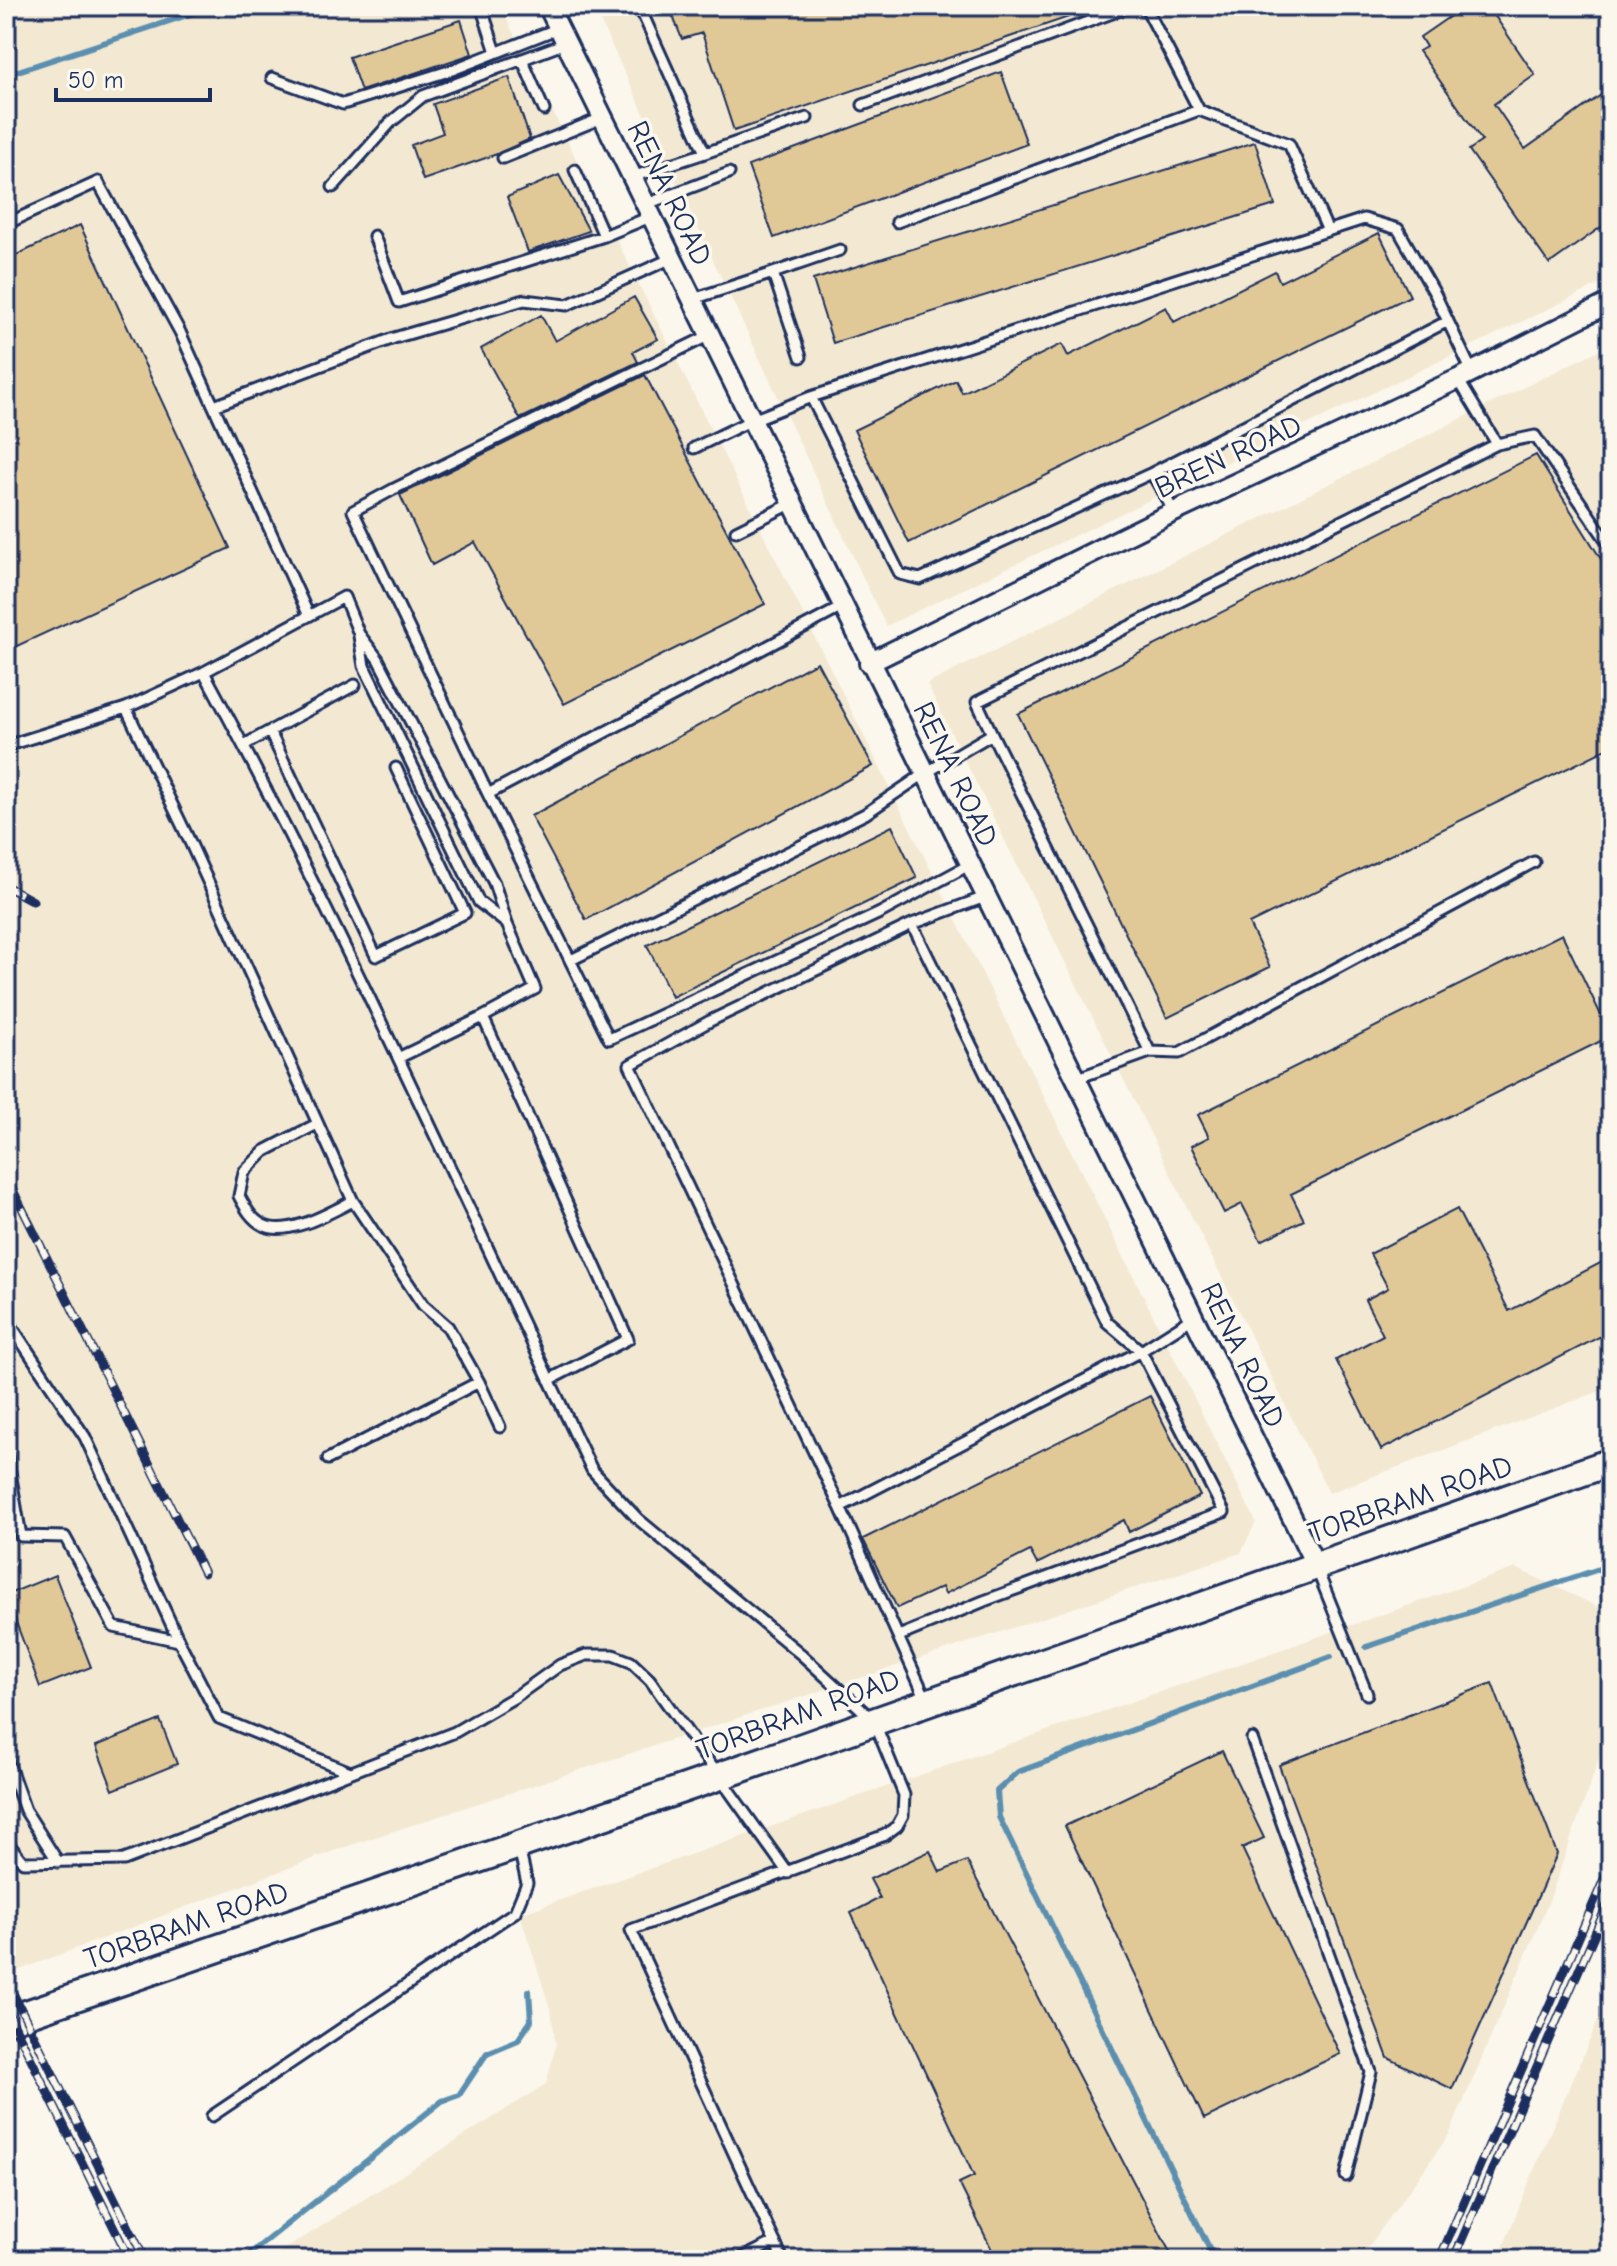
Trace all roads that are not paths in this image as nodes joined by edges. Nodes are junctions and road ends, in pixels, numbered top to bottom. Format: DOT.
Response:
graph roads {
  1 [pos="481,6"];
  2 [pos="548,6"];
  3 [pos="639,6"];
  4 [pos="1131,6"];
  5 [pos="1145,6"];
  6 [pos="562,36"];
  7 [pos="496,52"];
  8 [pos="522,59"];
  9 [pos="272,78"];
  10 [pos="863,105"];
  11 [pos="544,110"];
  12 [pos="1199,110"];
  13 [pos="602,118"];
  14 [pos="807,118"];
  15 [pos="705,153"];
  16 [pos="503,158"];
  17 [pos="575,170"];
  18 [pos="729,173"];
  19 [pos="632,177"];
  20 [pos="333,187"];
  21 [pos="647,211"];
  22 [pos="897,222"];
  23 [pos="6,224"];
  24 [pos="1328,231"];
  25 [pos="374,236"];
  26 [pos="604,236"];
  27 [pos="840,250"];
  28 [pos="670,259"];
  29 [pos="773,273"];
  30 [pos="690,300"];
  31 [pos="1611,302"];
  32 [pos="1448,321"];
  33 [pos="708,336"];
  34 [pos="801,357"];
  35 [pos="1465,376"];
  36 [pos="811,397"];
  37 [pos="214,406"];
  38 [pos="750,421"];
  39 [pos="1497,444"];
  40 [pos="694,448"];
  41 [pos="1152,473"];
  42 [pos="791,504"];
  43 [pos="1174,512"];
  44 [pos="736,531"];
  45 [pos="1611,547"];
  46 [pos="842,607"];
  47 [pos="309,616"];
  48 [pos="359,634"];
  49 [pos="869,663"];
  50 [pos="204,672"];
  51 [pos="355,685"];
  52 [pos="126,708"];
  53 [pos="270,732"];
  54 [pos="992,734"];
  55 [pos="244,745"];
  56 [pos="6,746"];
  57 [pos="396,768"];
  58 [pos="924,774"];
  59 [pos="488,794"];
  60 [pos="1534,862"];
  61 [pos="969,865"];
  62 [pos="985,897"];
  63 [pos="507,924"];
  64 [pos="912,924"];
  65 [pos="571,960"];
  66 [pos="483,1017"];
  67 [pos="1150,1052"];
  68 [pos="400,1057"];
  69 [pos="1075,1079"];
  70 [pos="317,1124"];
  71 [pos="353,1201"];
  72 [pos="6,1318"];
  73 [pos="1193,1318"];
  74 [pos="1141,1351"];
  75 [pos="549,1380"];
  76 [pos="479,1382"];
  77 [pos="500,1427"];
  78 [pos="6,1449"];
  79 [pos="328,1459"];
  80 [pos="1611,1462"];
  81 [pos="840,1507"];
  82 [pos="1316,1566"];
  83 [pos="899,1636"];
  84 [pos="179,1641"];
  85 [pos="1367,1694"];
  86 [pos="928,1702"];
  87 [pos="874,1721"];
  88 [pos="1252,1739"];
  89 [pos="6,1757"];
  90 [pos="350,1772"];
  91 [pos="720,1776"];
  92 [pos="6,1841"];
  93 [pos="518,1844"];
  94 [pos="58,1862"];
  95 [pos="788,1873"];
  96 [pos="6,2021"];
  97 [pos="212,2116"];
  98 [pos="1346,2176"];
  99 [pos="775,2242"];
  100 [pos="738,2260"];
  101 [pos="783,2260"];
  1 -- 7 [label="lane"];
  2 -- 6 [label="street, RENA ROAD"];
  3 -- 15 [label="lane"];
  4 -- 10 [label="lane"];
  5 -- 12 [label="lane"];
  6 -- 7 [label="lane"];
  6 -- 8 [label="lane"];
  6 -- 13 [label="street, RENA ROAD"];
  7 -- 9 [label="lane"];
  8 -- 11 [label="lane"];
  8 -- 20 [label="lane"];
  12 -- 22 [label="lane"];
  12 -- 24 [label="lane"];
  13 -- 16 [label="lane"];
  13 -- 19 [label="street, RENA ROAD"];
  14 -- 15 [label="lane"];
  15 -- 19 [label="lane"];
  17 -- 26 [label="lane"];
  18 -- 21 [label="lane"];
  19 -- 21 [label="street, RENA ROAD"];
  21 -- 26 [label="lane"];
  21 -- 28 [label="street, RENA ROAD"];
  23 -- 37 [label="lane"];
  24 -- 32 [label="lane"];
  24 -- 36 [label="lane"];
  25 -- 26 [label="lane"];
  27 -- 29 [label="lane"];
  28 -- 30 [label="street, RENA ROAD"];
  28 -- 37 [label="lane"];
  29 -- 30 [label="lane"];
  29 -- 34 [label="lane"];
  30 -- 33 [label="street, RENA ROAD"];
  31 -- 35 [label="street, BREN ROAD"];
  32 -- 35 [label="lane"];
  32 -- 41 [label="lane"];
  33 -- 38 [label="street, RENA ROAD"];
  33 -- 59 [label="lane"];
  35 -- 39 [label="lane"];
  35 -- 43 [label="street, BREN ROAD"];
  36 -- 38 [label="lane"];
  36 -- 41 [label="lane"];
  37 -- 47 [label="lane"];
  38 -- 40 [label="lane"];
  38 -- 42 [label="street, RENA ROAD"];
  39 -- 45 [label="lane"];
  39 -- 54 [label="lane"];
  41 -- 43 [label="lane"];
  42 -- 44 [label="lane"];
  42 -- 46 [label="street, RENA ROAD"];
  43 -- 49 [label="street, BREN ROAD"];
  46 -- 49 [label="street, RENA ROAD"];
  46 -- 59 [label="lane"];
  47 -- 48 [label="lane"];
  47 -- 50 [label="lane"];
  48 -- 63 [label="lane"];
  48 -- 63 [label="lane"];
  49 -- 58 [label="street, RENA ROAD"];
  50 -- 52 [label="lane"];
  50 -- 55 [label="lane"];
  51 -- 53 [label="lane"];
  52 -- 56 [label="lane"];
  52 -- 70 [label="lane"];
  53 -- 55 [label="lane"];
  53 -- 57 [label="lane"];
  54 -- 58 [label="lane"];
  54 -- 67 [label="lane"];
  55 -- 68 [label="lane"];
  58 -- 61 [label="street, RENA ROAD"];
  58 -- 65 [label="lane"];
  59 -- 65 [label="lane"];
  60 -- 67 [label="lane"];
  61 -- 62 [label="street, RENA ROAD"];
  61 -- 65 [label="lane"];
  62 -- 64 [label="lane"];
  62 -- 69 [label="street, RENA ROAD"];
  63 -- 66 [label="lane"];
  64 -- 74 [label="lane"];
  64 -- 81 [label="lane"];
  66 -- 68 [label="lane"];
  66 -- 75 [label="lane"];
  67 -- 69 [label="lane"];
  68 -- 75 [label="lane"];
  69 -- 73 [label="street, RENA ROAD"];
  70 -- 71 [label="lane"];
  70 -- 71 [label="lane"];
  71 -- 76 [label="lane"];
  72 -- 84 [label="lane"];
  73 -- 74 [label="lane"];
  73 -- 82 [label="street, RENA ROAD"];
  74 -- 81 [label="lane"];
  74 -- 83 [label="lane"];
  75 -- 87 [label="lane"];
  76 -- 77 [label="lane"];
  76 -- 79 [label="lane"];
  78 -- 84 [label="lane"];
  80 -- 82 [label="main road, TORBRAM ROAD"];
  81 -- 83 [label="lane"];
  82 -- 85 [label="lane"];
  82 -- 86 [label="main road, TORBRAM ROAD"];
  83 -- 86 [label="lane"];
  84 -- 90 [label="lane"];
  86 -- 87 [label="main road, TORBRAM ROAD"];
  87 -- 91 [label="main road, TORBRAM ROAD"];
  87 -- 95 [label="lane"];
  88 -- 98 [label="lane"];
  89 -- 94 [label="lane"];
  90 -- 91 [label="lane"];
  90 -- 94 [label="lane"];
  91 -- 93 [label="main road, TORBRAM ROAD"];
  91 -- 95 [label="lane"];
  92 -- 94 [label="lane"];
  93 -- 96 [label="main road, TORBRAM ROAD"];
  93 -- 97 [label="lane"];
  95 -- 99 [label="lane"];
  99 -- 100 [label="lane"];
  99 -- 101 [label="lane"];
}
